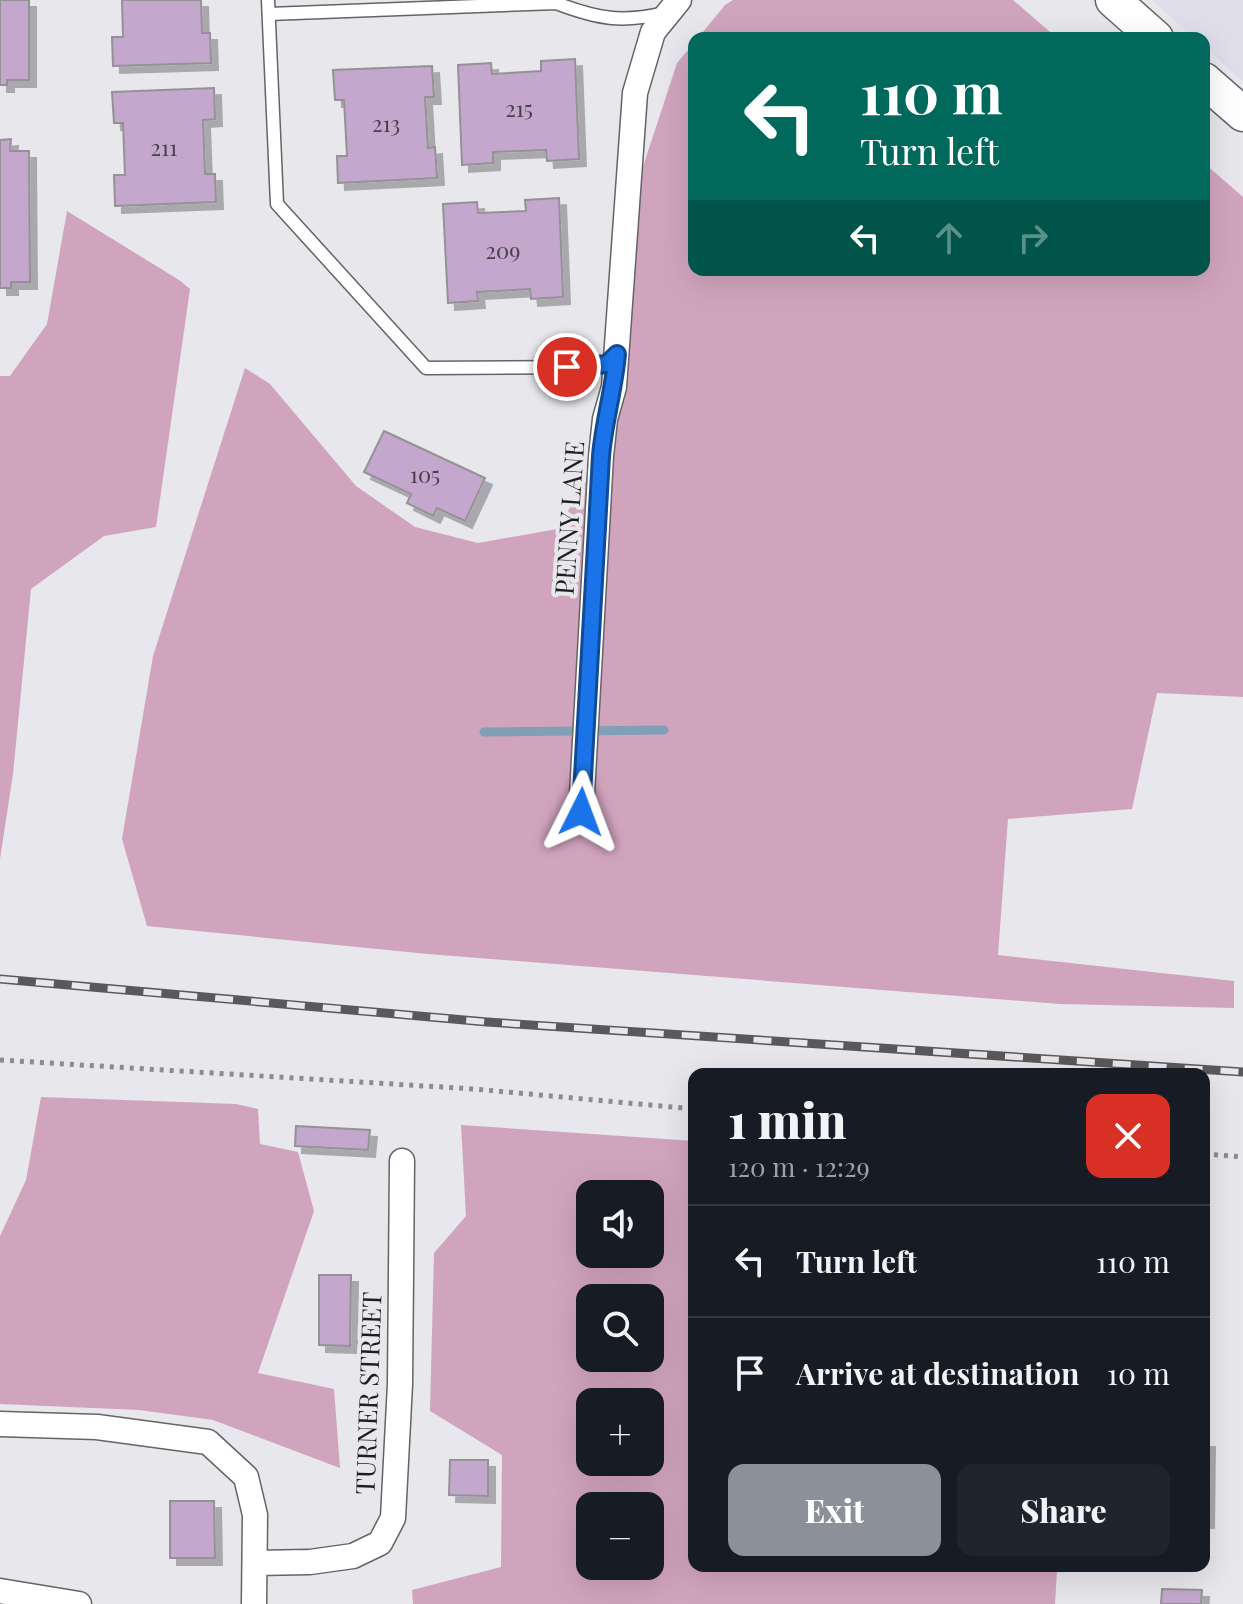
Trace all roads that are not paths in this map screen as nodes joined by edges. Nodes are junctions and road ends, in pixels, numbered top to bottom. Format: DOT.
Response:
graph roads {
  1 [pos="268,0"];
  2 [pos="1113,0"];
  3 [pos="673,6"];
  4 [pos="269,14"];
  5 [pos="1149,32"];
  6 [pos="1210,85"];
  7 [pos="1243,114"];
  8 [pos="617,354"];
  9 [pos="581,812"];
  10 [pos="402,1161"];
  11 [pos="0,1424"];
  12 [pos="255,1563"];
  13 [pos="0,1591"];
  14 [pos="79,1604"];
  15 [pos="254,1604"];
  1 -- 4 [label="lane"];
  2 -- 5 [label="main road"];
  3 -- 4 [label="lane"];
  3 -- 8 [label="street, PENNY LANE"];
  4 -- 8 [label="lane"];
  6 -- 7 [label="main road"];
  8 -- 9 [label="street, PENNY LANE"];
  10 -- 12 [label="street, TURNER STREET"];
  11 -- 12 [label="street"];
  12 -- 15 [label="street"];
  13 -- 14 [label="street"];
}
